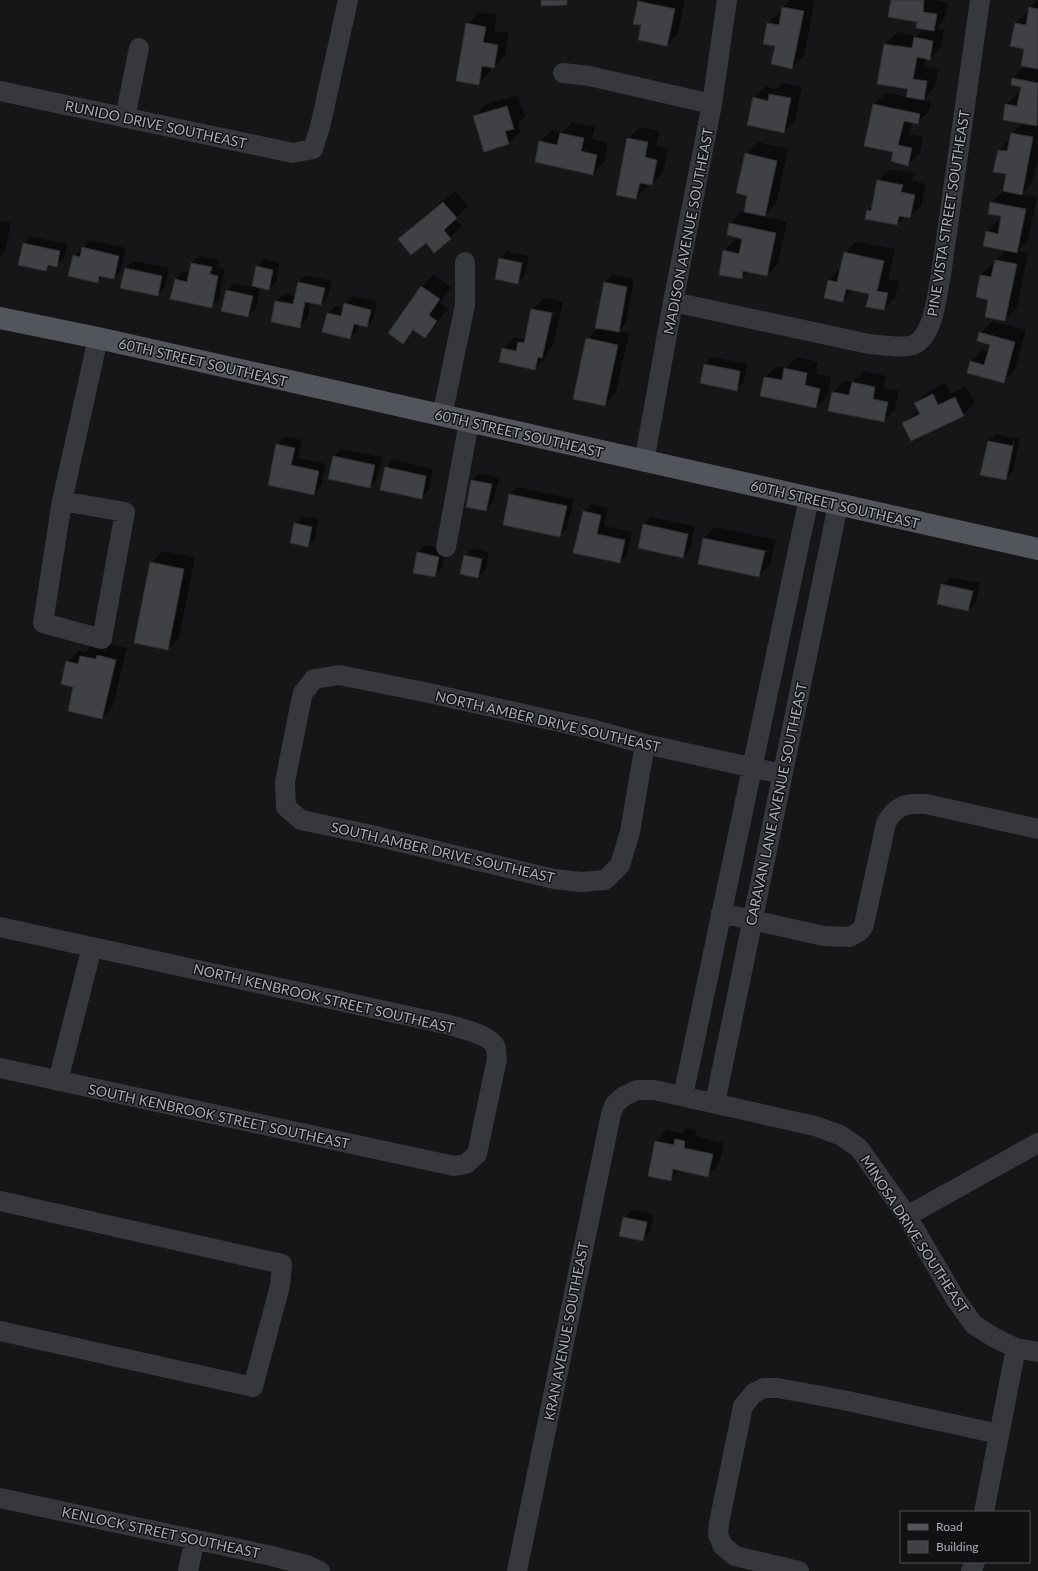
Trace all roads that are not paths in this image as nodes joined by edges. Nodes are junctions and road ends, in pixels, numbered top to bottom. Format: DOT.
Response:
graph roads {
  1 [pos="348,0"];
  2 [pos="727,0"];
  3 [pos="980,0"];
  4 [pos="139,48"];
  5 [pos="563,73"];
  6 [pos="0,91"];
  7 [pos="712,104"];
  8 [pos="125,118"];
  9 [pos="464,262"];
  10 [pos="673,302"];
  11 [pos="0,318"];
  12 [pos="98,338"];
  13 [pos="442,416"];
  14 [pos="469,422"];
  15 [pos="644,462"];
  16 [pos="809,498"];
  17 [pos="62,501"];
  18 [pos="838,505"];
  19 [pos="446,547"];
  20 [pos="1038,549"];
  21 [pos="645,744"];
  22 [pos="752,767"];
  23 [pos="782,774"];
  24 [pos="286,806"];
  25 [pos="1038,829"];
  26 [pos="721,913"];
  27 [pos="752,920"];
  28 [pos="0,927"];
  29 [pos="92,947"];
  30 [pos="0,1068"];
  31 [pos="58,1081"];
  32 [pos="624,1096"];
  33 [pos="683,1096"];
  34 [pos="715,1103"];
  35 [pos="1038,1143"];
  36 [pos="439,1164"];
  37 [pos="0,1200"];
  38 [pos="907,1216"];
  39 [pos="0,1331"];
  40 [pos="1016,1348"];
  41 [pos="1038,1352"];
  42 [pos="999,1434"];
  43 [pos="0,1498"];
  44 [pos="984,1511"];
  45 [pos="195,1539"];
  46 [pos="289,1566"];
  47 [pos="188,1571"];
  48 [pos="320,1571"];
  49 [pos="517,1571"];
  50 [pos="799,1571"];
  1 -- 8 [label="street, RUNIDO DRIVE SOUTHEAST"];
  2 -- 7 [label="street, MADISON AVENUE SOUTHEAST"];
  3 -- 10 [label="street, PINE VISTA STREET SOUTHEAST"];
  4 -- 8 [label="street"];
  5 -- 7 [label="street"];
  6 -- 8 [label="street, RUNIDO DRIVE SOUTHEAST"];
  7 -- 10 [label="street, MADISON AVENUE SOUTHEAST"];
  9 -- 13 [label="street"];
  10 -- 15 [label="street, MADISON AVENUE SOUTHEAST"];
  11 -- 12 [label="main road, 60TH STREET SOUTHEAST"];
  12 -- 13 [label="main road, 60TH STREET SOUTHEAST"];
  12 -- 17 [label="street"];
  13 -- 14 [label="main road, 60TH STREET SOUTHEAST"];
  14 -- 15 [label="main road, 60TH STREET SOUTHEAST"];
  14 -- 19 [label="street"];
  15 -- 16 [label="main road, 60TH STREET SOUTHEAST"];
  16 -- 18 [label="main road, 60TH STREET SOUTHEAST"];
  16 -- 22 [label="street"];
  17 -- 17 [label="street"];
  18 -- 20 [label="main road, 60TH STREET SOUTHEAST"];
  18 -- 23 [label="street, CARAVAN LANE AVENUE SOUTHEAST"];
  21 -- 22 [label="street, NORTH AMBER DRIVE SOUTHEAST"];
  21 -- 24 [label="street, NORTH AMBER DRIVE SOUTHEAST"];
  21 -- 24 [label="street, SOUTH AMBER DRIVE SOUTHEAST"];
  22 -- 23 [label="street, NORTH AMBER DRIVE SOUTHEAST"];
  22 -- 26 [label="street"];
  23 -- 27 [label="street, CARAVAN LANE AVENUE SOUTHEAST"];
  25 -- 27 [label="street"];
  26 -- 27 [label="street"];
  26 -- 33 [label="street"];
  27 -- 34 [label="street, CARAVAN LANE AVENUE SOUTHEAST"];
  28 -- 29 [label="street, NORTH KENBROOK STREET SOUTHEAST"];
  29 -- 31 [label="street"];
  29 -- 36 [label="street, NORTH KENBROOK STREET SOUTHEAST"];
  30 -- 31 [label="street, SOUTH KENBROOK STREET SOUTHEAST"];
  31 -- 36 [label="street, SOUTH KENBROOK STREET SOUTHEAST"];
  32 -- 33 [label="street, MINOSA DRIVE SOUTHEAST"];
  32 -- 49 [label="street, KRAN AVENUE SOUTHEAST"];
  33 -- 34 [label="street, MINOSA DRIVE SOUTHEAST"];
  34 -- 38 [label="street, MINOSA DRIVE SOUTHEAST"];
  35 -- 38 [label="street"];
  37 -- 39 [label="street"];
  38 -- 40 [label="street, MINOSA DRIVE SOUTHEAST"];
  40 -- 41 [label="street, MINOSA DRIVE SOUTHEAST"];
  40 -- 42 [label="street"];
  42 -- 44 [label="street"];
  42 -- 50 [label="street"];
  43 -- 45 [label="street, KENLOCK STREET SOUTHEAST"];
  45 -- 46 [label="street, KENLOCK STREET SOUTHEAST"];
  45 -- 47 [label="street"];
  46 -- 48 [label="street, KENLOCK STREET SOUTHEAST"];
}
